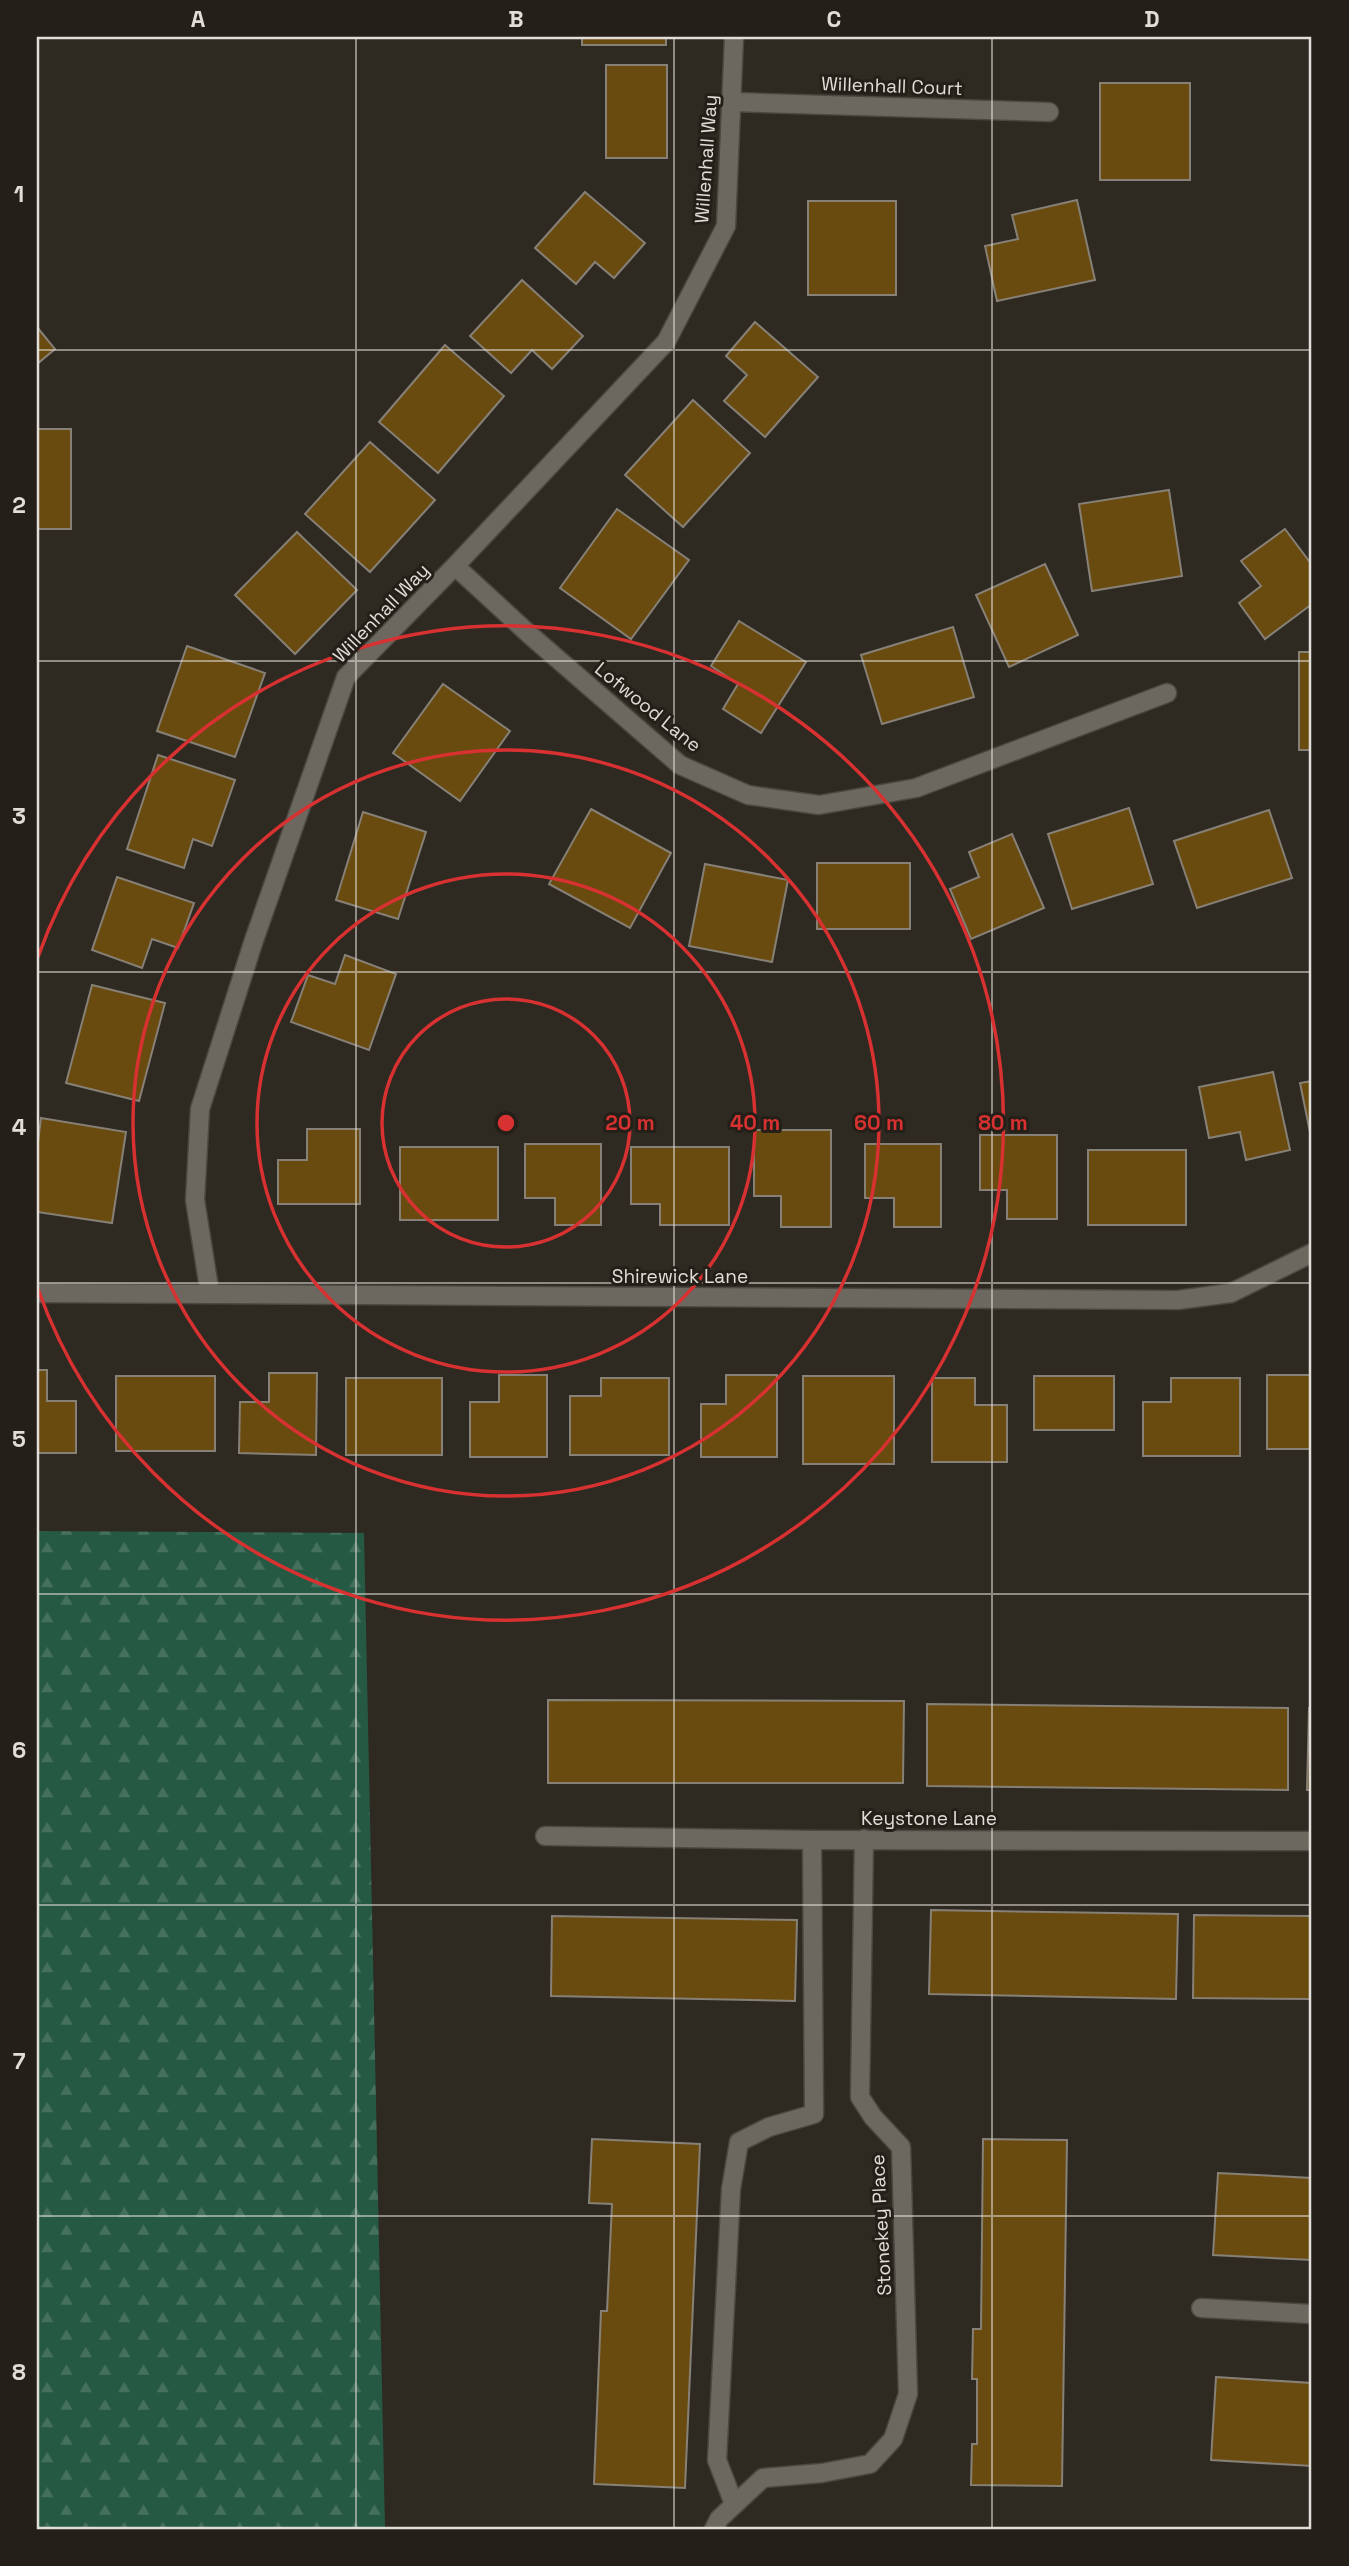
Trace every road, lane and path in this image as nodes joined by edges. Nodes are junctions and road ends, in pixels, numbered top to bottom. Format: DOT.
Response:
graph roads {
  1 [pos="734,37"];
  2 [pos="733,102"];
  3 [pos="1049,112"];
  4 [pos="456,566"];
  5 [pos="1167,692"];
  6 [pos="1312,1253"];
  7 [pos="37,1293"];
  8 [pos="210,1294"];
  9 [pos="545,1836"];
  10 [pos="864,1839"];
  11 [pos="812,1840"];
  12 [pos="1312,1841"];
  13 [pos="1201,2308"];
  14 [pos="1312,2314"];
  15 [pos="734,2504"];
  16 [pos="714,2529"];
  1 -- 2 [label="street, Willenhall Way"];
  2 -- 3 [label="street, Willenhall Court"];
  2 -- 4 [label="street, Willenhall Way"];
  4 -- 5 [label="street, Lofwood Lane"];
  4 -- 8 [label="street, Willenhall Way"];
  6 -- 8 [label="street, Shirewick Lane"];
  7 -- 8 [label="street, Shirewick Lane"];
  9 -- 11 [label="street, Keystone Lane"];
  10 -- 11 [label="street, Keystone Lane"];
  10 -- 12 [label="street, Keystone Lane"];
  10 -- 15 [label="street, Stonekey Place"];
  11 -- 15 [label="street"];
  13 -- 14 [label="street"];
  15 -- 16 [label="street, Stonekey Place"];
}
